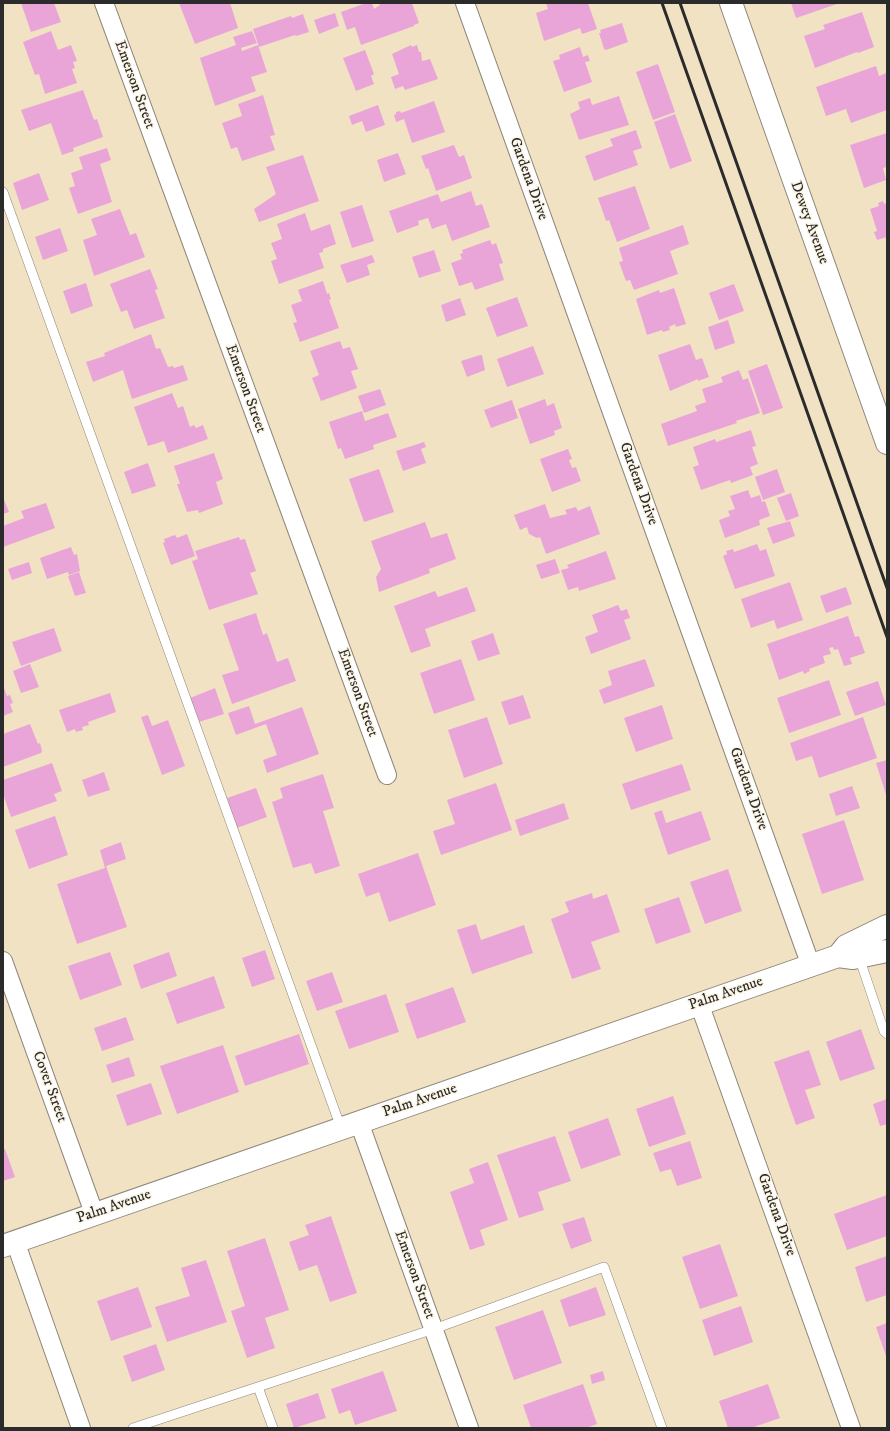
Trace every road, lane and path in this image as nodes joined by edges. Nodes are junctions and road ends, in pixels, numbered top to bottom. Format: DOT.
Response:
graph roads {
  1 [pos="104,3"];
  2 [pos="465,3"];
  3 [pos="731,3"];
  4 [pos="3,192"];
  5 [pos="887,443"];
  6 [pos="387,775"];
  7 [pos="887,926"];
  8 [pos="887,952"];
  9 [pos="838,956"];
  10 [pos="859,957"];
  11 [pos="3,961"];
  12 [pos="811,966"];
  13 [pos="699,1003"];
  14 [pos="887,1034"];
  15 [pos="350,1125"];
  16 [pos="94,1213"];
  17 [pos="9,1244"];
  18 [pos="434,1329"];
  19 [pos="258,1387"];
  20 [pos="81,1428"];
  21 [pos="134,1428"];
  22 [pos="273,1428"];
  23 [pos="469,1428"];
  24 [pos="662,1428"];
  25 [pos="851,1428"];
  1 -- 6 [label="street, Emerson Street"];
  2 -- 12 [label="street, Gardena Drive"];
  3 -- 5 [label="street, Dewey Avenue"];
  4 -- 15 [label="lane"];
  7 -- 9 [label="street, Palm Avenue"];
  8 -- 10 [label="street, Palm Avenue"];
  9 -- 10 [label="street, Palm Avenue"];
  9 -- 12 [label="street, Palm Avenue"];
  10 -- 14 [label="lane"];
  11 -- 16 [label="street, Cover Street"];
  12 -- 13 [label="street, Palm Avenue"];
  13 -- 15 [label="street, Palm Avenue"];
  13 -- 25 [label="street, Gardena Drive"];
  15 -- 16 [label="street, Palm Avenue"];
  15 -- 18 [label="street, Emerson Street"];
  16 -- 17 [label="street, Palm Avenue"];
  17 -- 20 [label="street"];
  18 -- 19 [label="lane"];
  18 -- 23 [label="street, Emerson Street"];
  18 -- 24 [label="lane"];
  19 -- 21 [label="lane"];
  19 -- 22 [label="lane"];
}
